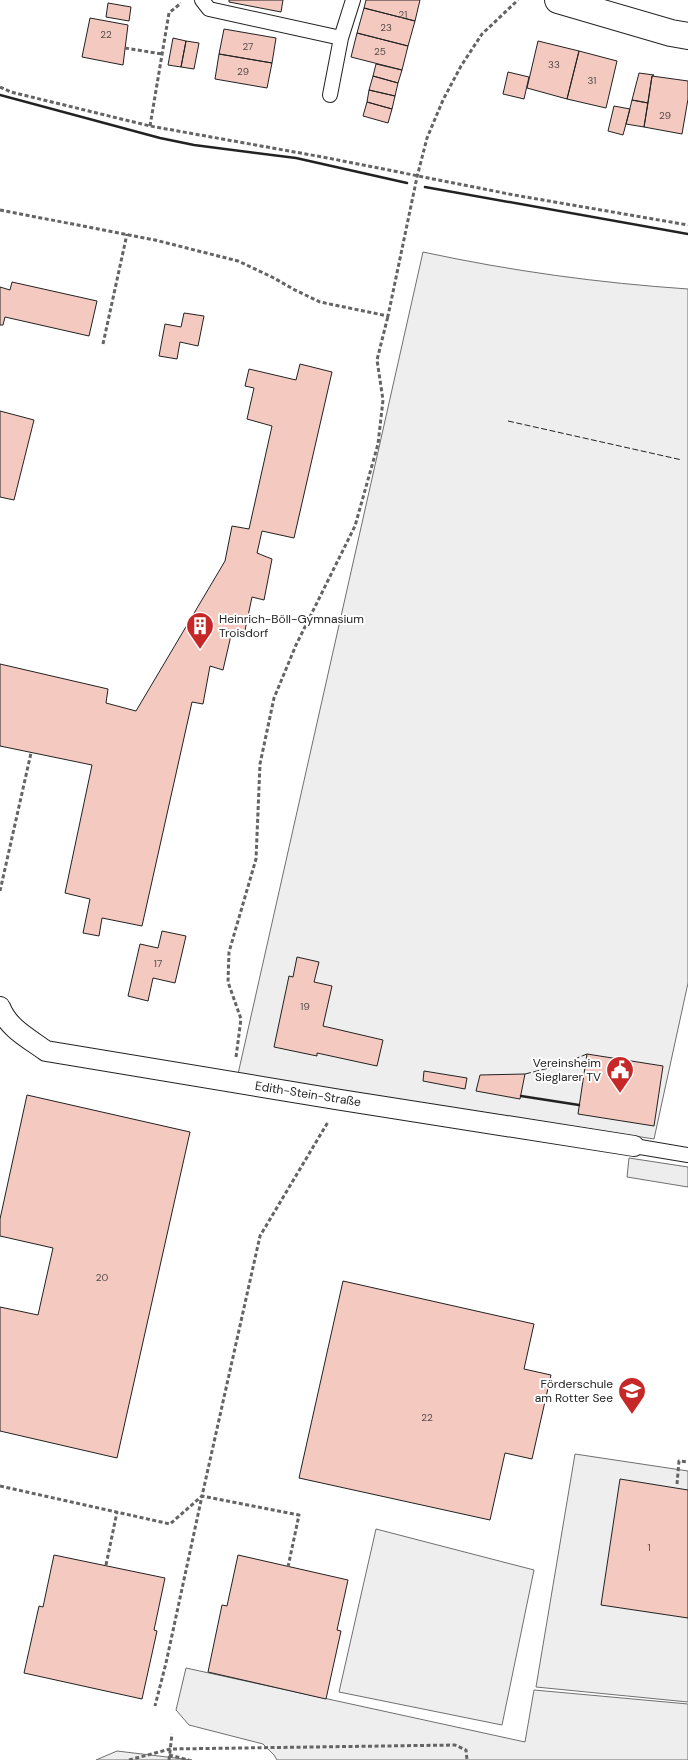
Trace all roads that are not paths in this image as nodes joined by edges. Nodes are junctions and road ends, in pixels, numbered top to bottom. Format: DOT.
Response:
graph roads {
  1 [pos="202,0"];
  2 [pos="353,0"];
  3 [pos="558,0"];
  4 [pos="688,36"];
  5 [pos="341,38"];
  6 [pos="330,95"];
  7 [pos="0,1007"];
  8 [pos="634,1146"];
  9 [pos="688,1155"];
  1 -- 5 [label="lane"];
  2 -- 5 [label="lane"];
  3 -- 4 [label="street"];
  5 -- 6 [label="lane"];
  7 -- 8 [label="street, Edith-Stein-Straße"];
  8 -- 9 [label="lane"];
}
